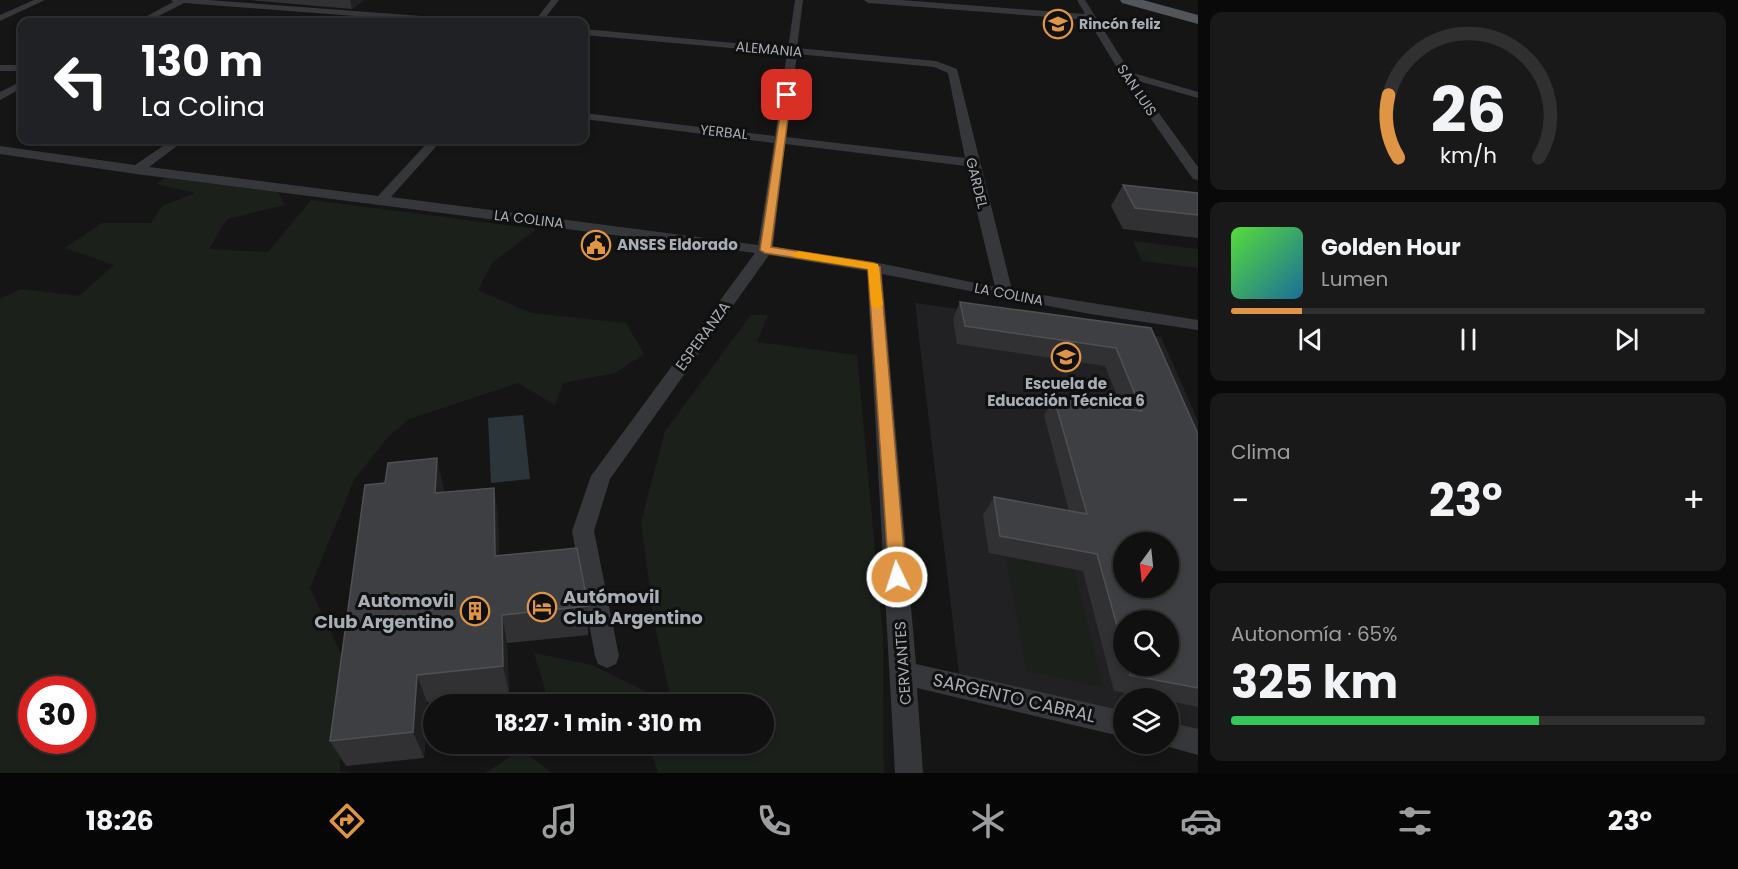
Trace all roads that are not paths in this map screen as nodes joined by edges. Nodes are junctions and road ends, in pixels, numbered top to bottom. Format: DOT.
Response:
graph roads {
  1 [pos="41,0"];
  2 [pos="176,0"];
  3 [pos="183,0"];
  4 [pos="555,0"];
  5 [pos="799,0"];
  6 [pos="868,0"];
  7 [pos="1081,0"];
  8 [pos="1127,0"];
  9 [pos="366,5"];
  10 [pos="352,15"];
  11 [pos="1090,17"];
  12 [pos="0,18"];
  13 [pos="149,18"];
  14 [pos="348,18"];
  15 [pos="399,18"];
  16 [pos="541,18"];
  17 [pos="1198,20"];
  18 [pos="588,32"];
  19 [pos="794,51"];
  20 [pos="0,68"];
  21 [pos="18,68"];
  22 [pos="953,71"];
  23 [pos="1125,74"];
  24 [pos="18,86"];
  25 [pos="1135,89"];
  26 [pos="1198,95"];
  27 [pos="0,96"];
  28 [pos="1198,102"];
  29 [pos="588,116"];
  30 [pos="780,138"];
  31 [pos="173,144"];
  32 [pos="432,144"];
  33 [pos="0,150"];
  34 [pos="972,163"];
  35 [pos="136,170"];
  36 [pos="1198,176"];
  37 [pos="381,200"];
  38 [pos="765,250"];
  39 [pos="874,267"];
  40 [pos="1005,294"];
  41 [pos="1198,325"];
  42 [pos="607,656"];
  43 [pos="904,673"];
  44 [pos="1113,721"];
  45 [pos="1179,738"];
  46 [pos="1198,742"];
  47 [pos="909,773"];
  1 -- 12 [label="street"];
  2 -- 3 [label="street"];
  3 -- 10 [label="street"];
  3 -- 13 [label="street"];
  4 -- 16 [label="street"];
  5 -- 19 [label="street, ESPERANZA"];
  6 -- 11 [label="street"];
  7 -- 11 [label="street, SAN LUIS"];
  8 -- 17 [label="main road"];
  9 -- 10 [label="street"];
  10 -- 14 [label="street"];
  10 -- 15 [label="street"];
  11 -- 23 [label="street, SAN LUIS"];
  18 -- 19 [label="street, ALEMANIA"];
  19 -- 22 [label="street, ALEMANIA"];
  19 -- 30 [label="street, ESPERANZA"];
  20 -- 21 [label="street"];
  22 -- 34 [label="street, GARDEL"];
  23 -- 25 [label="street, SAN LUIS"];
  23 -- 26 [label="street"];
  24 -- 27 [label="street"];
  25 -- 28 [label="street"];
  25 -- 36 [label="street, SAN LUIS"];
  29 -- 30 [label="street, YERBAL"];
  30 -- 34 [label="street, YERBAL"];
  30 -- 38 [label="street, ESPERANZA"];
  31 -- 35 [label="street"];
  32 -- 37 [label="street"];
  33 -- 35 [label="street, LA COLINA"];
  34 -- 40 [label="street, GARDEL"];
  35 -- 37 [label="street, LA COLINA"];
  37 -- 38 [label="street, LA COLINA"];
  38 -- 39 [label="street, LA COLINA"];
  38 -- 42 [label="street, ESPERANZA"];
  39 -- 40 [label="street, LA COLINA"];
  39 -- 43 [label="street, CERVANTES"];
  40 -- 41 [label="street, LA COLINA"];
  43 -- 44 [label="street, SARGENTO CABRAL"];
  43 -- 47 [label="street, CERVANTES"];
  45 -- 46 [label="street"];
}
